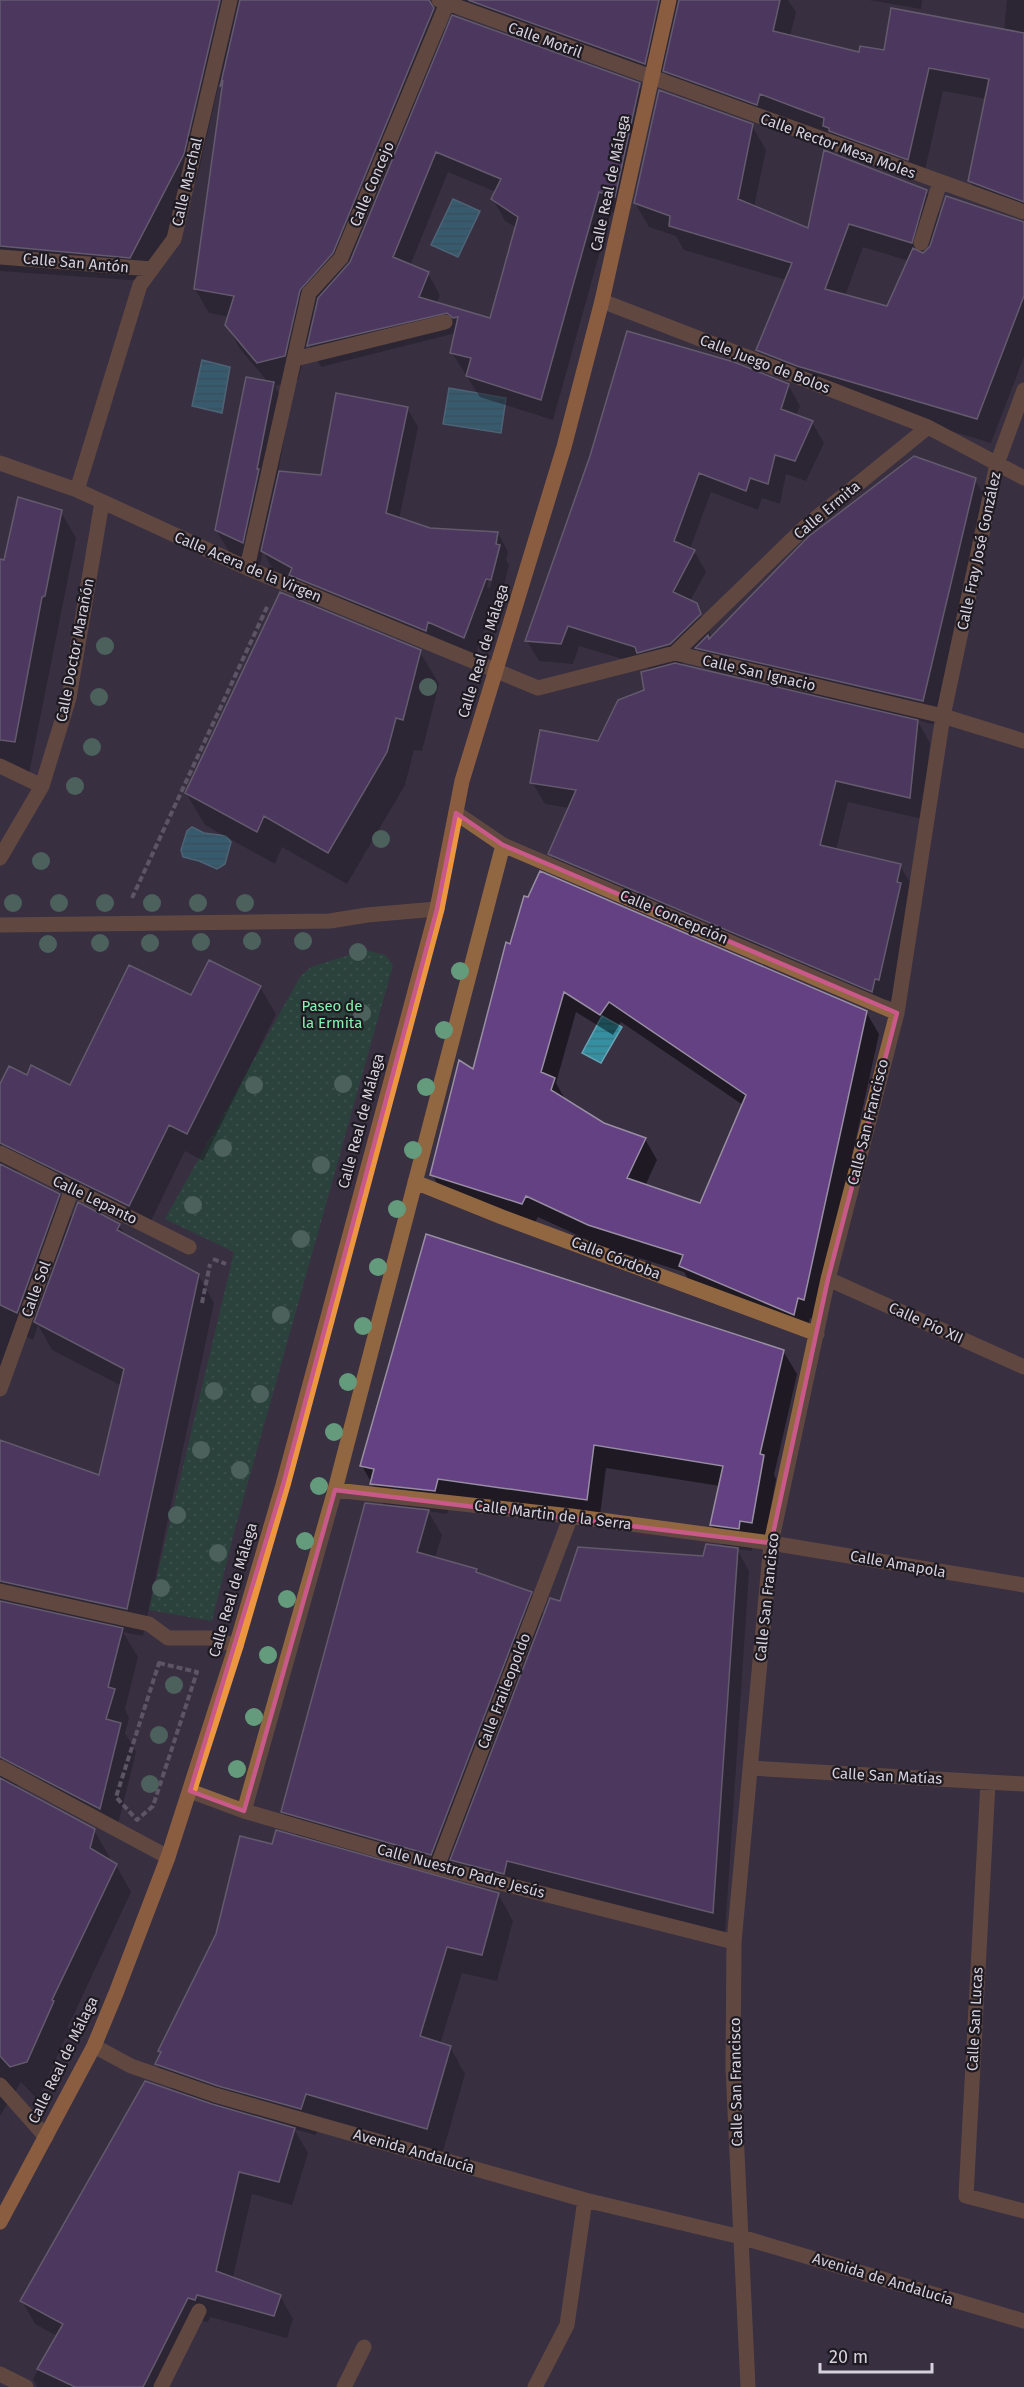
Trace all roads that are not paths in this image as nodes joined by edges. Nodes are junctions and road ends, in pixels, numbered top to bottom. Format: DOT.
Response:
graph roads {
  1 [pos="230,0"];
  2 [pos="669,0"];
  3 [pos="443,2"];
  4 [pos="652,79"];
  5 [pos="940,182"];
  6 [pos="1024,212"];
  7 [pos="921,243"];
  8 [pos="0,257"];
  9 [pos="152,269"];
  10 [pos="602,301"];
  11 [pos="445,322"];
  12 [pos="295,359"];
  13 [pos="1024,390"];
  14 [pos="928,427"];
  15 [pos="0,463"];
  16 [pos="997,464"];
  17 [pos="1024,478"];
  18 [pos="77,490"];
  19 [pos="102,502"];
  20 [pos="247,568"];
  21 [pos="675,653"];
  22 [pos="496,672"];
  23 [pos="943,716"];
  24 [pos="1024,741"];
  25 [pos="0,765"];
  26 [pos="42,786"];
  27 [pos="456,813"];
  28 [pos="503,844"];
  29 [pos="0,858"];
  30 [pos="436,909"];
  31 [pos="0,925"];
  32 [pos="897,1013"];
  33 [pos="0,1153"];
  34 [pos="415,1182"];
  35 [pos="72,1189"];
  36 [pos="189,1247"];
  37 [pos="828,1279"];
  38 [pos="817,1334"];
  39 [pos="3,1367"];
  40 [pos="1024,1367"];
  41 [pos="0,1389"];
  42 [pos="334,1491"];
  43 [pos="571,1516"];
  44 [pos="771,1543"];
  45 [pos="1024,1585"];
  46 [pos="0,1591"];
  47 [pos="236,1646"];
  48 [pos="0,1767"];
  49 [pos="751,1768"];
  50 [pos="988,1782"];
  51 [pos="1024,1784"];
  52 [pos="189,1791"];
  53 [pos="244,1811"];
  54 [pos="168,1857"];
  55 [pos="437,1867"];
  56 [pos="734,1942"];
  57 [pos="94,2046"];
  58 [pos="0,2085"];
  59 [pos="46,2137"];
  60 [pos="585,2200"];
  61 [pos="1024,2211"];
  62 [pos="0,2222"];
  63 [pos="741,2237"];
  64 [pos="199,2311"];
  65 [pos="1024,2321"];
  66 [pos="364,2347"];
  67 [pos="0,2374"];
  68 [pos="26,2387"];
  69 [pos="160,2387"];
  70 [pos="344,2387"];
  71 [pos="535,2387"];
  72 [pos="748,2387"];
  1 -- 9 [label="street, Calle Marchal"];
  2 -- 4 [label="main road, Calle Real de Málaga"];
  3 -- 4 [label="street, Calle Motril"];
  3 -- 12 [label="street, Calle Concejo"];
  4 -- 5 [label="street, Calle Rector Mesa Moles"];
  4 -- 10 [label="main road, Calle Real de Málaga"];
  5 -- 6 [label="street, Calle Rector Mesa Moles"];
  5 -- 7 [label="street"];
  8 -- 9 [label="street, Calle San Antón"];
  9 -- 18 [label="street, Calle Marchal"];
  10 -- 14 [label="street, Calle Juego de Bolos"];
  10 -- 22 [label="main road, Calle Real de Málaga"];
  11 -- 12 [label="street"];
  12 -- 20 [label="street, Calle Concejo"];
  13 -- 16 [label="street, Calle Fray José González"];
  14 -- 16 [label="street"];
  14 -- 21 [label="street, Calle Ermita"];
  15 -- 18 [label="street, Calle Acera de la Virgen"];
  16 -- 17 [label="street"];
  16 -- 23 [label="street, Calle Fray José González"];
  18 -- 19 [label="street, Calle Acera de la Virgen"];
  19 -- 20 [label="street, Calle Acera de la Virgen"];
  19 -- 26 [label="street, Calle Doctor Marañón"];
  20 -- 22 [label="street, Calle Acera de la Virgen"];
  21 -- 22 [label="street, Calle San Ignacio"];
  21 -- 23 [label="street, Calle San Ignacio"];
  22 -- 27 [label="main road, Calle Real de Málaga"];
  23 -- 24 [label="street, Calle San Ignacio"];
  23 -- 32 [label="street, Calle San Francisco"];
  25 -- 26 [label="street"];
  26 -- 29 [label="street, Calle Doctor Marañón"];
  27 -- 28 [label="street, Calle Concepción"];
  27 -- 30 [label="main road, Calle Real de Málaga"];
  28 -- 32 [label="street, Calle Concepción"];
  28 -- 34 [label="street"];
  30 -- 31 [label="street"];
  30 -- 47 [label="main road, Calle Real de Málaga"];
  32 -- 37 [label="street, Calle San Francisco"];
  33 -- 35 [label="street, Calle Lepanto"];
  34 -- 38 [label="street, Calle Córdoba"];
  34 -- 42 [label="street"];
  35 -- 36 [label="street, Calle Lepanto"];
  35 -- 39 [label="street, Calle Sol"];
  37 -- 38 [label="street, Calle San Francisco"];
  37 -- 40 [label="street, Calle Pío XII"];
  38 -- 44 [label="street, Calle San Francisco"];
  39 -- 41 [label="street, Calle Sol"];
  42 -- 43 [label="street, Calle Martin de la Serra"];
  42 -- 53 [label="street"];
  43 -- 44 [label="street, Calle Martin de la Serra"];
  43 -- 55 [label="street, Calle Fraileopoldo"];
  44 -- 45 [label="street, Calle Amapola"];
  44 -- 49 [label="street, Calle San Francisco"];
  46 -- 47 [label="street"];
  47 -- 52 [label="main road, Calle Real de Málaga"];
  48 -- 54 [label="street"];
  49 -- 50 [label="street, Calle San Matías"];
  49 -- 56 [label="street, Calle San Francisco"];
  50 -- 51 [label="street, Calle San Matías"];
  50 -- 61 [label="street, Calle San Lucas"];
  52 -- 53 [label="street, Calle Nuestro Padre Jesús"];
  52 -- 54 [label="main road, Calle Real de Málaga"];
  53 -- 55 [label="street, Calle Nuestro Padre Jesús"];
  54 -- 57 [label="main road, Calle Real de Málaga"];
  55 -- 56 [label="street, Calle Nuestro Padre Jesús"];
  56 -- 63 [label="street, Calle San Francisco"];
  57 -- 59 [label="main road, Calle Real de Málaga"];
  57 -- 60 [label="street, Avenida Andalucía"];
  58 -- 59 [label="street"];
  59 -- 62 [label="main road, Calle Real de Málaga"];
  60 -- 63 [label="street, Avenida Andalucía"];
  60 -- 71 [label="street"];
  63 -- 65 [label="street, Avenida de Andalucía"];
  63 -- 72 [label="street, Calle San Francisco"];
  64 -- 69 [label="street"];
  66 -- 70 [label="street"];
  67 -- 68 [label="street"];
}
